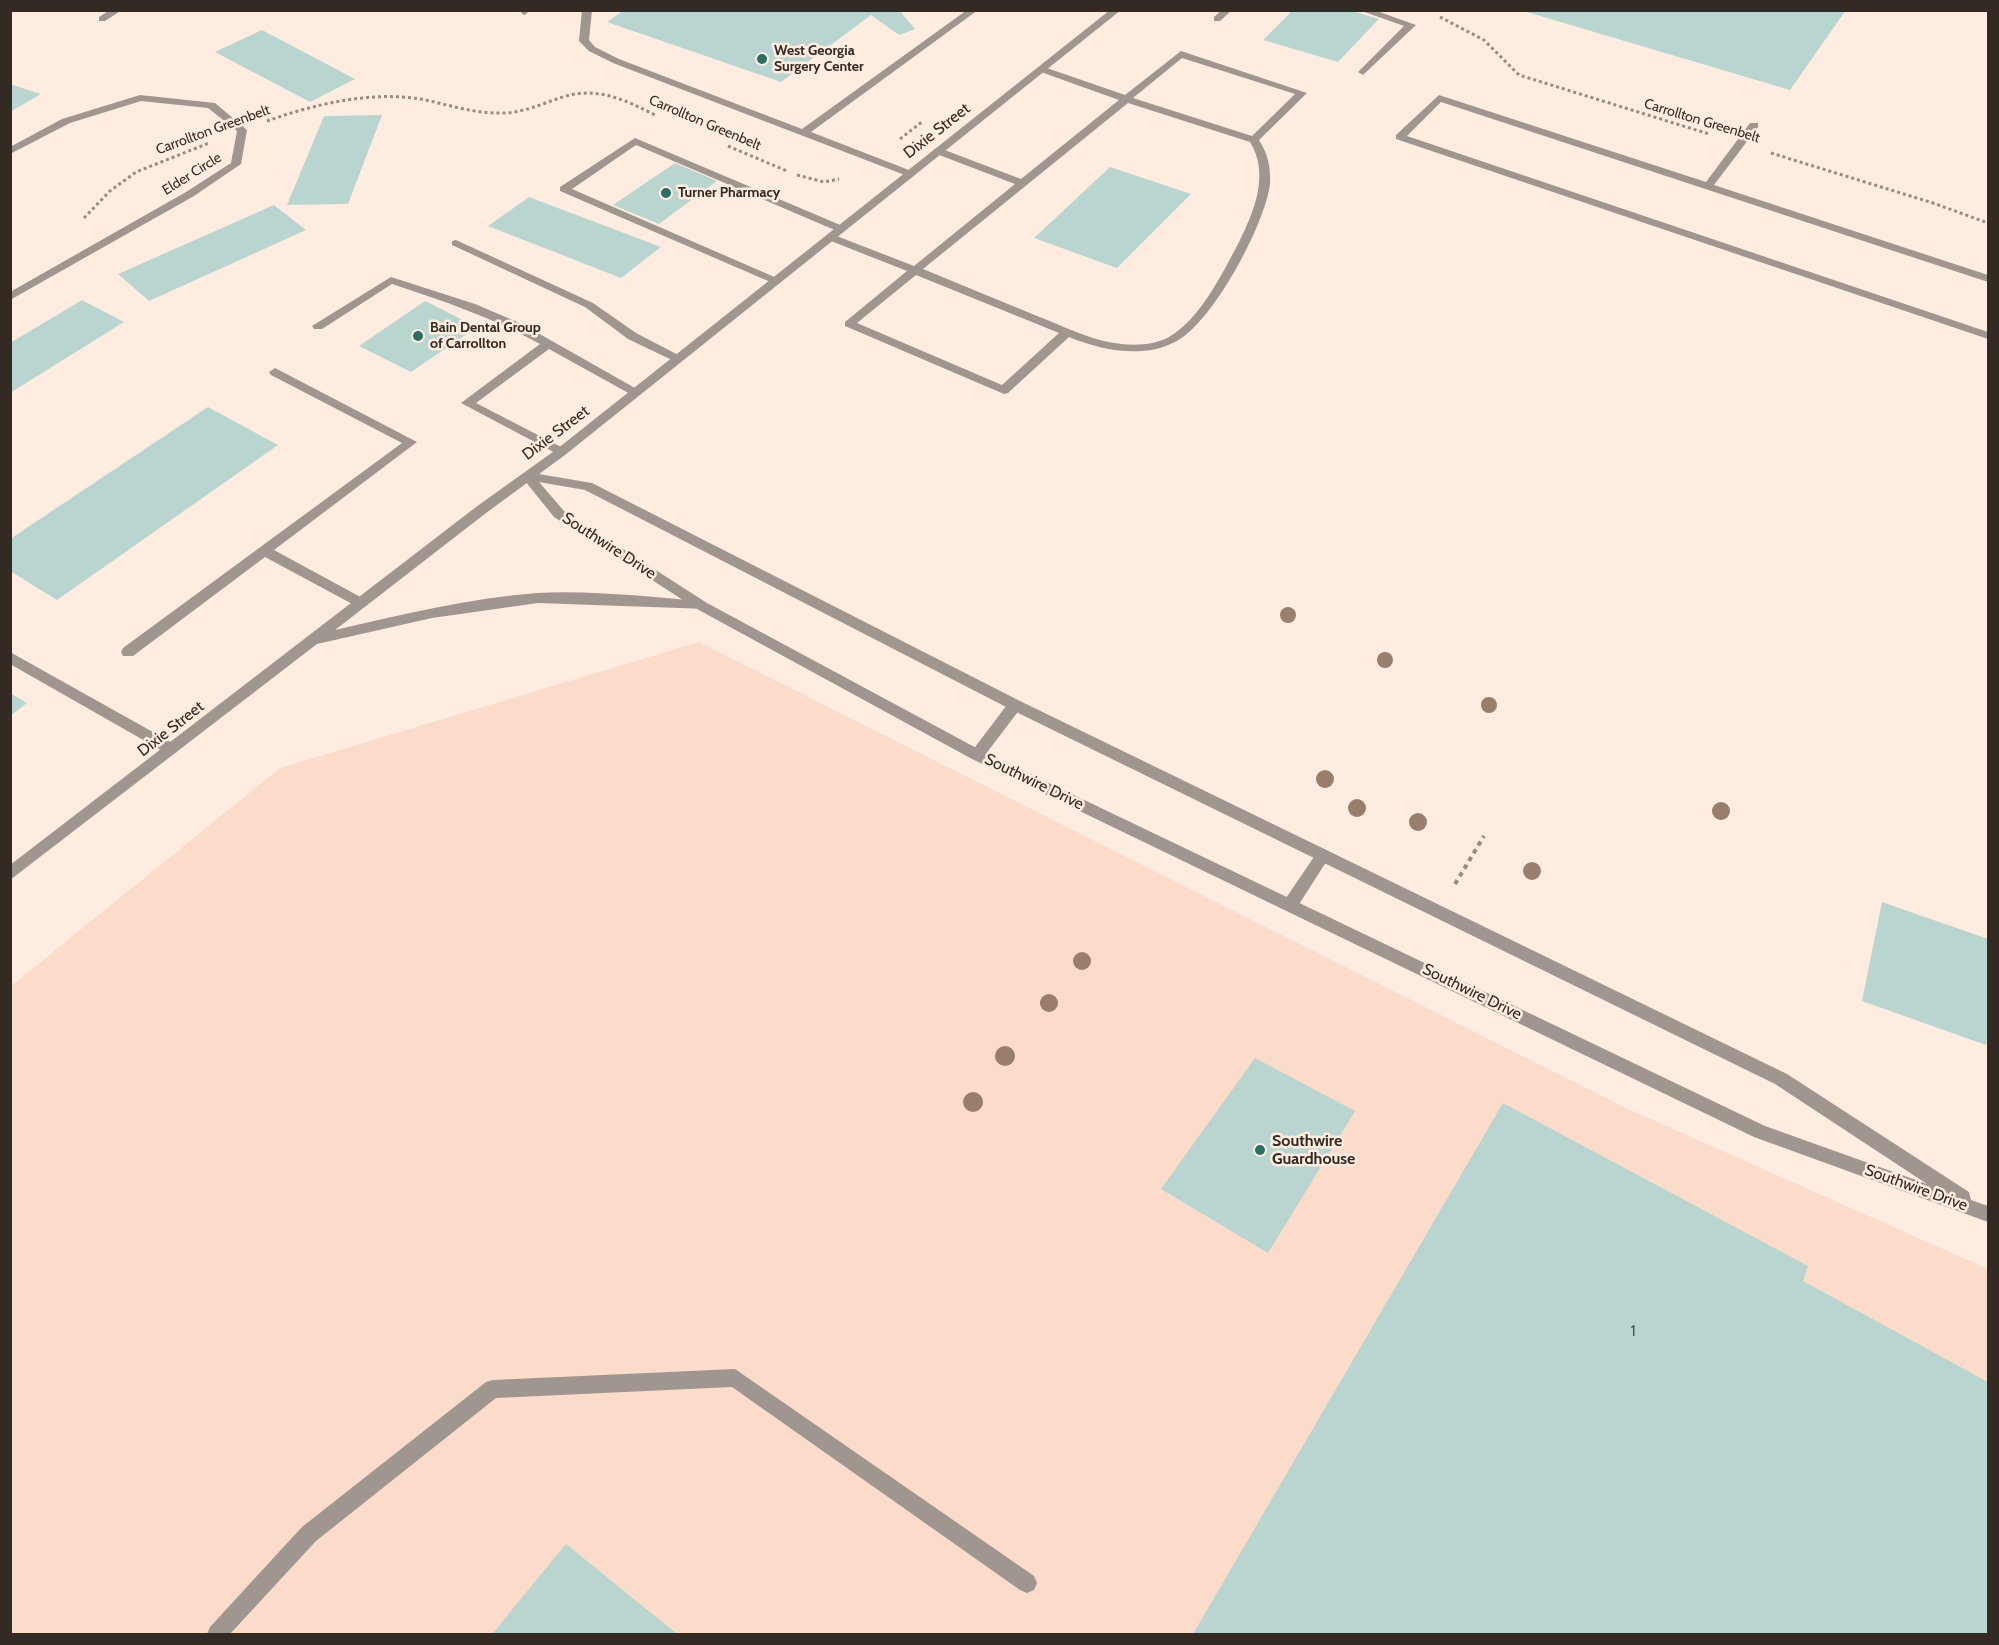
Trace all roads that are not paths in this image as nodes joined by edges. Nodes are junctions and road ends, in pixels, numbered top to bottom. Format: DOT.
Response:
graph roads {
  1 [pos="118,10"];
  2 [pos="587,10"];
  3 [pos="974,10"];
  4 [pos="1116,10"];
  5 [pos="1228,10"];
  6 [pos="1363,10"];
  7 [pos="102,19"];
  8 [pos="1217,19"];
  9 [pos="1041,69"];
  10 [pos="1363,72"];
  11 [pos="1126,99"];
  12 [pos="1754,125"];
  13 [pos="803,133"];
  14 [pos="1254,140"];
  15 [pos="10,151"];
  16 [pos="938,151"];
  17 [pos="910,174"];
  18 [pos="1023,183"];
  19 [pos="1708,186"];
  20 [pos="835,233"];
  21 [pos="456,243"];
  22 [pos="915,270"];
  23 [pos="1989,279"];
  24 [pos="775,281"];
  25 [pos="10,297"];
  26 [pos="318,326"];
  27 [pos="1066,333"];
  28 [pos="1989,336"];
  29 [pos="548,344"];
  30 [pos="678,358"];
  31 [pos="275,372"];
  32 [pos="636,392"];
  33 [pos="561,452"];
  34 [pos="527,476"];
  35 [pos="265,551"];
  36 [pos="361,603"];
  37 [pos="702,606"];
  38 [pos="312,640"];
  39 [pos="129,652"];
  40 [pos="10,657"];
  41 [pos="1015,705"];
  42 [pos="171,749"];
  43 [pos="977,754"];
  44 [pos="1323,855"];
  45 [pos="10,874"];
  46 [pos="1290,904"];
  47 [pos="1987,1214"];
  48 [pos="1027,1583"];
  49 [pos="217,1635"];
  1 -- 7 [label="street"];
  2 -- 13 [label="street"];
  3 -- 13 [label="street"];
  4 -- 9 [label="street, Dixie Street"];
  5 -- 8 [label="street"];
  6 -- 10 [label="street"];
  9 -- 11 [label="street"];
  9 -- 16 [label="street, Dixie Street"];
  11 -- 14 [label="street"];
  11 -- 14 [label="street"];
  11 -- 18 [label="street"];
  12 -- 19 [label="street"];
  13 -- 17 [label="street"];
  14 -- 27 [label="street"];
  15 -- 25 [label="street, Elder Circle"];
  16 -- 17 [label="street, Dixie Street"];
  16 -- 18 [label="street"];
  17 -- 20 [label="street, Dixie Street"];
  18 -- 22 [label="street"];
  19 -- 23 [label="street"];
  19 -- 28 [label="street"];
  20 -- 22 [label="street"];
  20 -- 24 [label="street, Dixie Street"];
  20 -- 24 [label="street"];
  21 -- 30 [label="street"];
  22 -- 27 [label="street"];
  22 -- 27 [label="street"];
  24 -- 30 [label="street, Dixie Street"];
  26 -- 29 [label="street"];
  29 -- 32 [label="street"];
  29 -- 33 [label="street"];
  30 -- 32 [label="street, Dixie Street"];
  31 -- 35 [label="street"];
  32 -- 33 [label="street, Dixie Street"];
  33 -- 34 [label="street, Dixie Street"];
  34 -- 36 [label="street, Dixie Street"];
  34 -- 37 [label="street, Southwire Drive"];
  34 -- 41 [label="street, Southwire Drive"];
  35 -- 36 [label="street"];
  35 -- 39 [label="street"];
  36 -- 38 [label="street, Dixie Street"];
  37 -- 38 [label="street"];
  37 -- 43 [label="street, Southwire Drive"];
  38 -- 42 [label="street, Dixie Street"];
  40 -- 42 [label="street"];
  41 -- 43 [label="street"];
  41 -- 44 [label="street, Southwire Drive"];
  42 -- 45 [label="street, Dixie Street"];
  43 -- 46 [label="street, Southwire Drive"];
  44 -- 46 [label="street"];
  44 -- 47 [label="street, Southwire Drive"];
  46 -- 47 [label="street, Southwire Drive"];
  48 -- 49 [label="street"];
}
